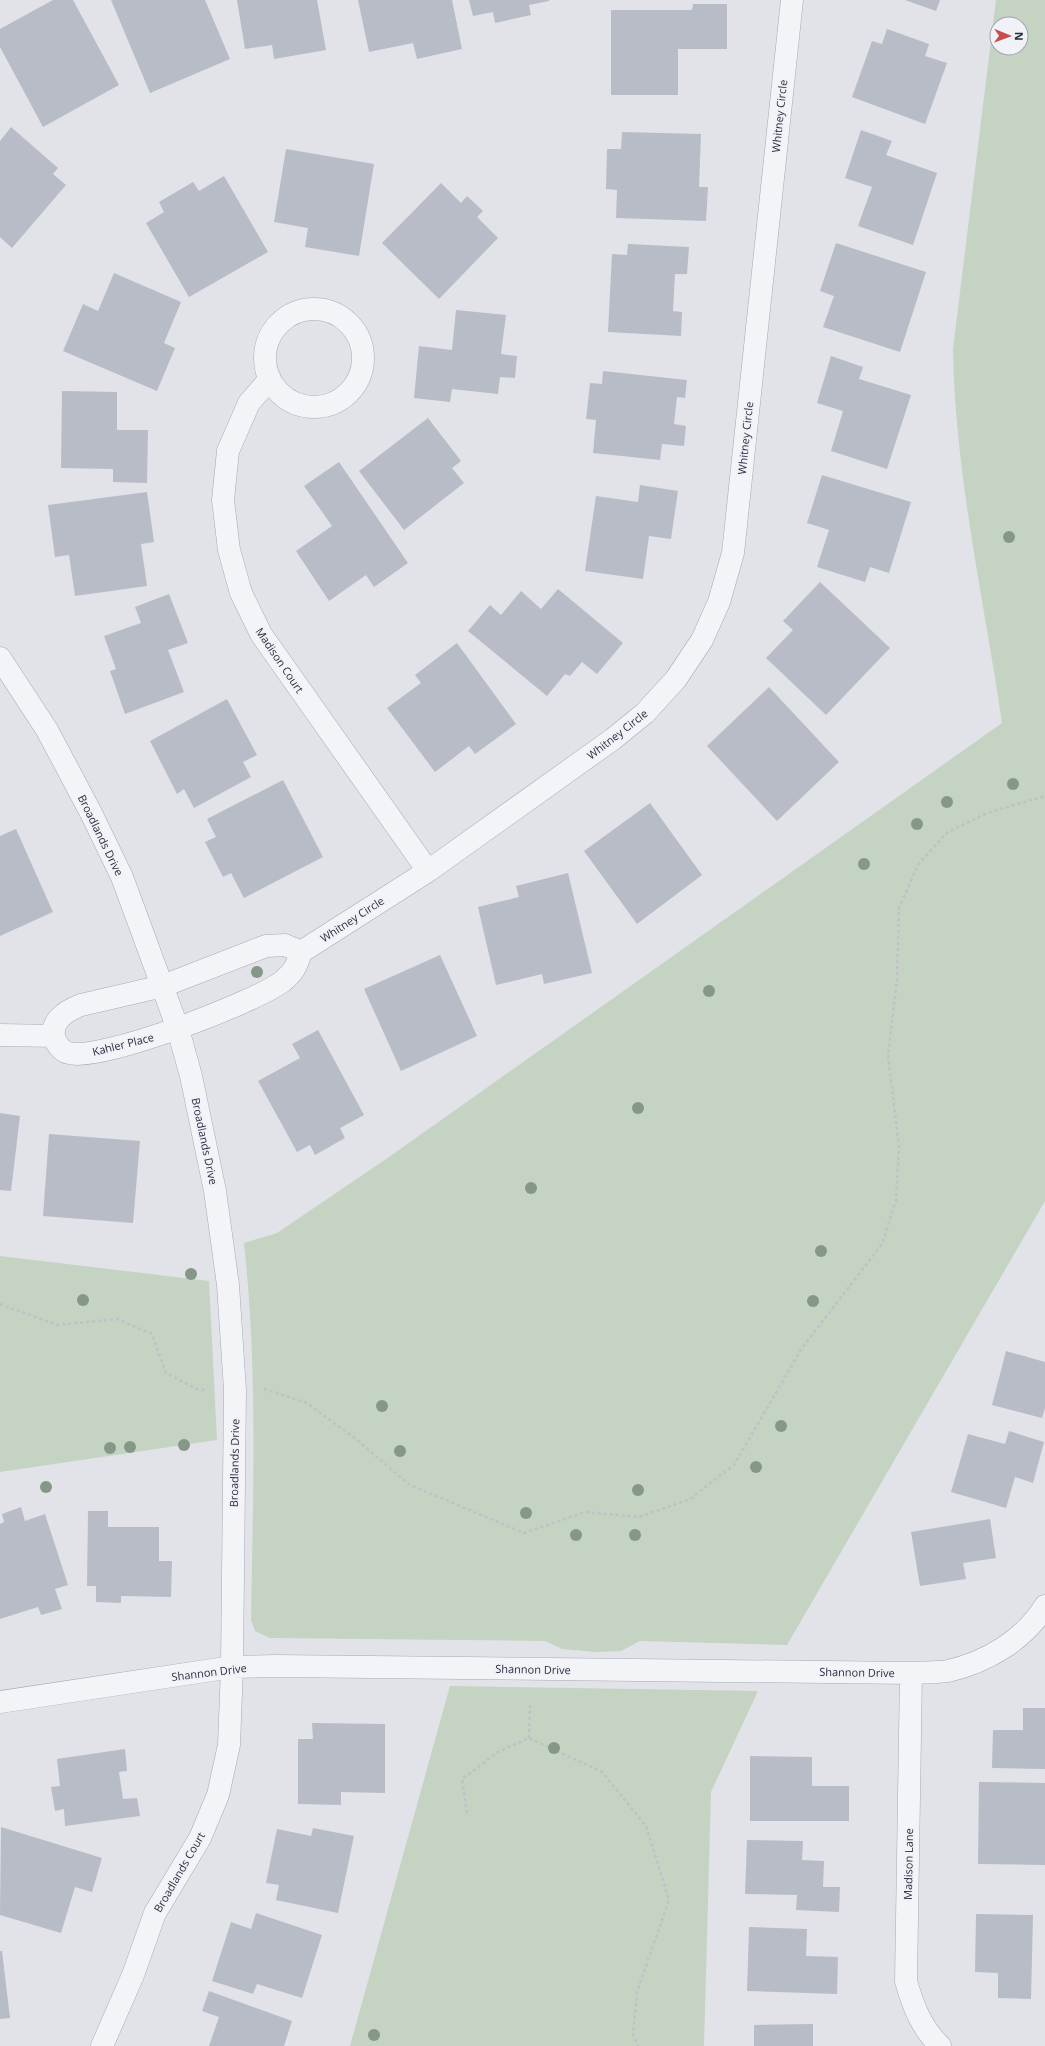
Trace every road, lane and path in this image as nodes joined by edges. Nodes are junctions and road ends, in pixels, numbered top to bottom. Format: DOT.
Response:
graph roads {
  1 [pos="792,0"];
  2 [pos="270,379"];
  3 [pos="0,658"];
  4 [pos="1045,796"];
  5 [pos="428,871"];
  6 [pos="301,952"];
  7 [pos="163,986"];
  8 [pos="178,1029"];
  9 [pos="0,1035"];
  10 [pos="54,1036"];
  11 [pos="0,1304"];
  12 [pos="235,1390"];
  13 [pos="1045,1606"];
  14 [pos="232,1667"];
  15 [pos="911,1673"];
  16 [pos="0,1702"];
  17 [pos="530,1702"];
  18 [pos="529,1738"];
  19 [pos="467,1813"];
  20 [pos="102,2046"];
  21 [pos="638,2046"];
  22 [pos="940,2046"];
  1 -- 5 [label="street, Whitney Circle"];
  2 -- 2 [label="street"];
  2 -- 5 [label="street, Madison Court"];
  3 -- 7 [label="street, Broadlands Drive"];
  4 -- 12 [label="path"];
  5 -- 6 [label="street, Whitney Circle"];
  6 -- 7 [label="street"];
  6 -- 8 [label="street"];
  7 -- 8 [label="street, Broadlands Drive"];
  7 -- 10 [label="street"];
  8 -- 10 [label="street, Kahler Place"];
  8 -- 12 [label="street, Broadlands Drive"];
  9 -- 10 [label="street"];
  11 -- 12 [label="path"];
  12 -- 14 [label="street, Broadlands Drive"];
  13 -- 15 [label="street, Shannon Drive"];
  14 -- 15 [label="street, Shannon Drive"];
  14 -- 16 [label="street, Shannon Drive"];
  14 -- 20 [label="street, Broadlands Court"];
  15 -- 22 [label="street, Madison Lane"];
  17 -- 18 [label="path"];
  18 -- 19 [label="path"];
  18 -- 21 [label="path"];
}
